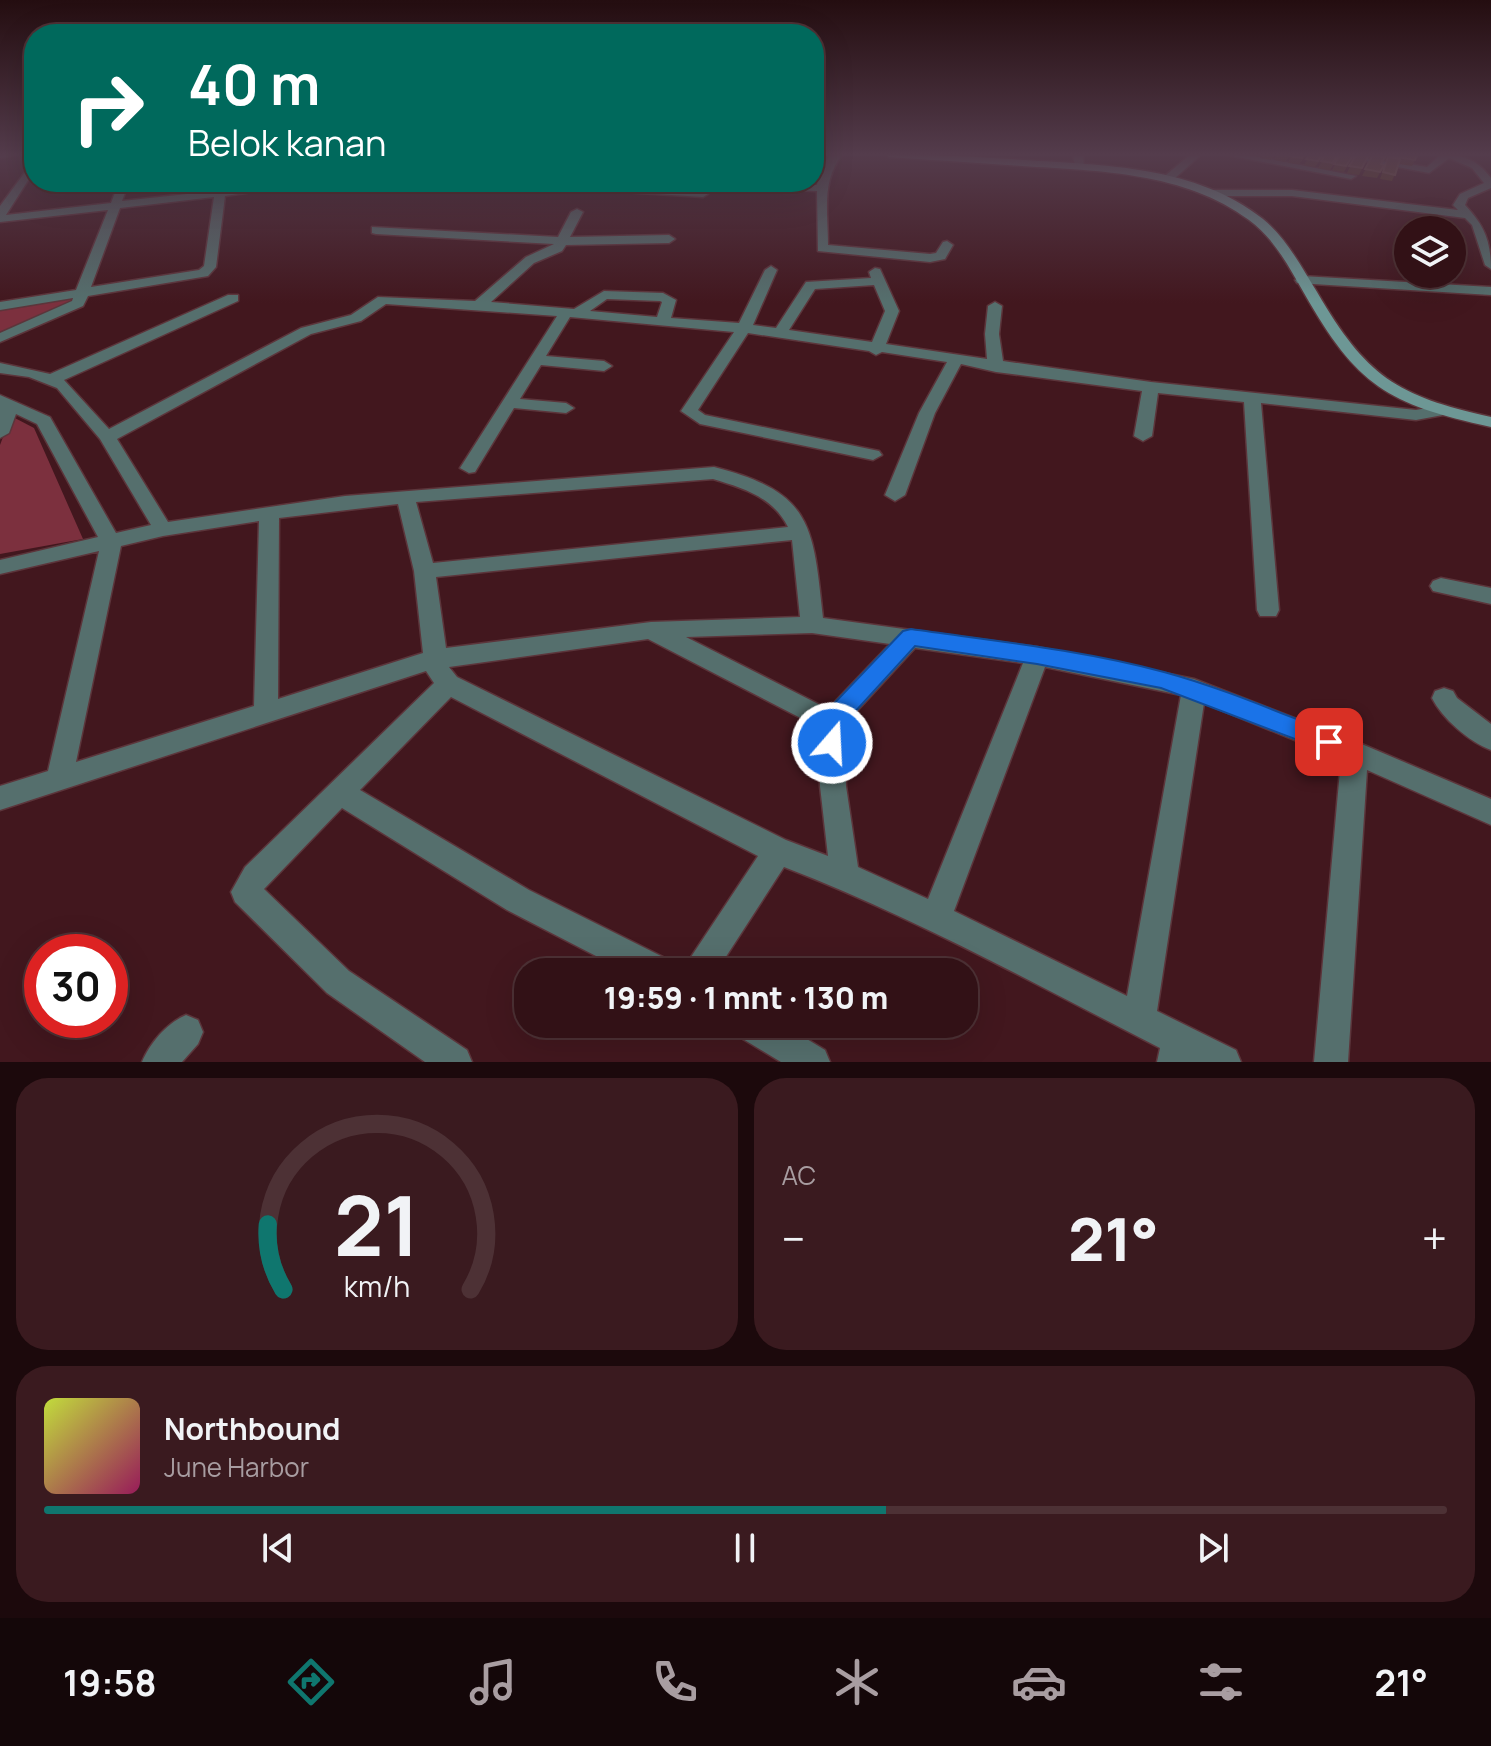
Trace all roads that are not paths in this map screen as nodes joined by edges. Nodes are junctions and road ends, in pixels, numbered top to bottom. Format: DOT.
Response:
graph roads {
  1 [pos="129,204"];
  2 [pos="219,204"];
  3 [pos="821,204"];
  4 [pos="1231,204"];
  5 [pos="1377,204"];
  6 [pos="1460,204"];
  7 [pos="115,206"];
  8 [pos="577,212"];
  9 [pos="1469,215"];
  10 [pos="0,217"];
  11 [pos="376,230"];
  12 [pos="669,239"];
  13 [pos="563,241"];
  14 [pos="947,245"];
  15 [pos="865,254"];
  16 [pos="1490,259"];
  17 [pos="771,270"];
  18 [pos="1302,280"];
  19 [pos="880,281"];
  20 [pos="1491,291"];
  21 [pos="84,294"];
  22 [pos="233,298"];
  23 [pos="480,304"];
  24 [pos="0,306"];
  25 [pos="995,306"];
  26 [pos="567,317"];
  27 [pos="663,322"];
  28 [pos="744,328"];
  29 [pos="642,331"];
  30 [pos="780,333"];
  31 [pos="0,338"];
  32 [pos="876,350"];
  33 [pos="536,360"];
  34 [pos="955,361"];
  35 [pos="604,366"];
  36 [pos="996,367"];
  37 [pos="0,368"];
  38 [pos="53,379"];
  39 [pos="1151,387"];
  40 [pos="1252,400"];
  41 [pos="6,402"];
  42 [pos="511,403"];
  43 [pos="566,408"];
  44 [pos="1437,411"];
  45 [pos="1491,422"];
  46 [pos="0,433"];
  47 [pos="1143,436"];
  48 [pos="107,437"];
  49 [pos="873,455"];
  50 [pos="469,468"];
  51 [pos="895,495"];
  52 [pos="406,499"];
  53 [pos="269,514"];
  54 [pos="163,529"];
  55 [pos="802,532"];
  56 [pos="111,543"];
  57 [pos="0,567"];
  58 [pos="425,571"];
  59 [pos="1441,586"];
  60 [pos="1491,596"];
  61 [pos="1268,610"];
  62 [pos="812,625"];
  63 [pos="651,630"];
  64 [pos="911,637"];
  65 [pos="1037,656"];
  66 [pos="442,671"];
  67 [pos="1194,689"];
  68 [pos="1444,698"];
  69 [pos="266,710"];
  70 [pos="831,722"];
  71 [pos="1491,739"];
  72 [pos="1355,753"];
  73 [pos="59,781"];
  74 [pos="342,794"];
  75 [pos="0,798"];
  76 [pos="1491,812"];
  77 [pos="778,851"];
  78 [pos="845,876"];
  79 [pos="936,918"];
  80 [pos="632,958"];
  81 [pos="706,958"];
  82 [pos="1139,1020"];
  83 [pos="186,1032"];
  84 [pos="773,1038"];
  85 [pos="1176,1050"];
  86 [pos="159,1062"];
  87 [pos="455,1062"];
  88 [pos="813,1062"];
  89 [pos="1224,1062"];
  90 [pos="1331,1062"];
  1 -- 7 [label="street"];
  2 -- 21 [label="street"];
  3 -- 15 [label="street"];
  4 -- 18 [label="main road"];
  5 -- 9 [label="street"];
  6 -- 9 [label="street"];
  7 -- 10 [label="street"];
  7 -- 21 [label="street"];
  8 -- 13 [label="street"];
  9 -- 16 [label="street"];
  11 -- 13 [label="street"];
  12 -- 13 [label="street"];
  13 -- 23 [label="street"];
  14 -- 15 [label="street"];
  15 -- 19 [label="street"];
  17 -- 28 [label="street"];
  18 -- 20 [label="street"];
  18 -- 44 [label="main road"];
  19 -- 30 [label="street"];
  19 -- 32 [label="street"];
  21 -- 24 [label="street"];
  21 -- 31 [label="street"];
  22 -- 38 [label="street"];
  23 -- 26 [label="street"];
  23 -- 48 [label="street"];
  25 -- 36 [label="street"];
  26 -- 27 [label="street"];
  26 -- 27 [label="street"];
  26 -- 29 [label="street"];
  26 -- 33 [label="street"];
  27 -- 28 [label="street"];
  28 -- 30 [label="street"];
  28 -- 49 [label="street"];
  30 -- 32 [label="street"];
  32 -- 34 [label="street"];
  33 -- 35 [label="street"];
  33 -- 42 [label="street"];
  34 -- 36 [label="street"];
  34 -- 51 [label="street"];
  36 -- 39 [label="street"];
  37 -- 38 [label="street"];
  38 -- 48 [label="street"];
  39 -- 40 [label="street"];
  39 -- 47 [label="street"];
  40 -- 44 [label="street"];
  40 -- 61 [label="street"];
  41 -- 46 [label="street"];
  41 -- 56 [label="street"];
  42 -- 43 [label="street"];
  42 -- 50 [label="street"];
  44 -- 45 [label="main road"];
  48 -- 54 [label="street"];
  52 -- 53 [label="street"];
  52 -- 55 [label="street"];
  52 -- 58 [label="street"];
  53 -- 54 [label="street"];
  53 -- 69 [label="street"];
  54 -- 56 [label="street"];
  55 -- 58 [label="street"];
  55 -- 62 [label="street"];
  56 -- 57 [label="street"];
  56 -- 73 [label="street"];
  58 -- 66 [label="street"];
  59 -- 60 [label="street"];
  62 -- 63 [label="street"];
  62 -- 64 [label="street"];
  63 -- 66 [label="street"];
  63 -- 70 [label="street"];
  64 -- 65 [label="street"];
  64 -- 70 [label="street"];
  65 -- 67 [label="street"];
  65 -- 79 [label="street"];
  66 -- 69 [label="street"];
  66 -- 74 [label="street"];
  66 -- 77 [label="street"];
  67 -- 72 [label="street"];
  67 -- 82 [label="street"];
  68 -- 71 [label="street"];
  69 -- 73 [label="street"];
  70 -- 78 [label="street"];
  72 -- 76 [label="street"];
  72 -- 90 [label="street"];
  73 -- 75 [label="street"];
  74 -- 80 [label="street"];
  74 -- 87 [label="street"];
  77 -- 78 [label="street"];
  77 -- 81 [label="street"];
  78 -- 79 [label="street"];
  79 -- 82 [label="street"];
  82 -- 85 [label="street"];
  83 -- 86 [label="street"];
  84 -- 88 [label="street"];
  85 -- 89 [label="street"];
}
